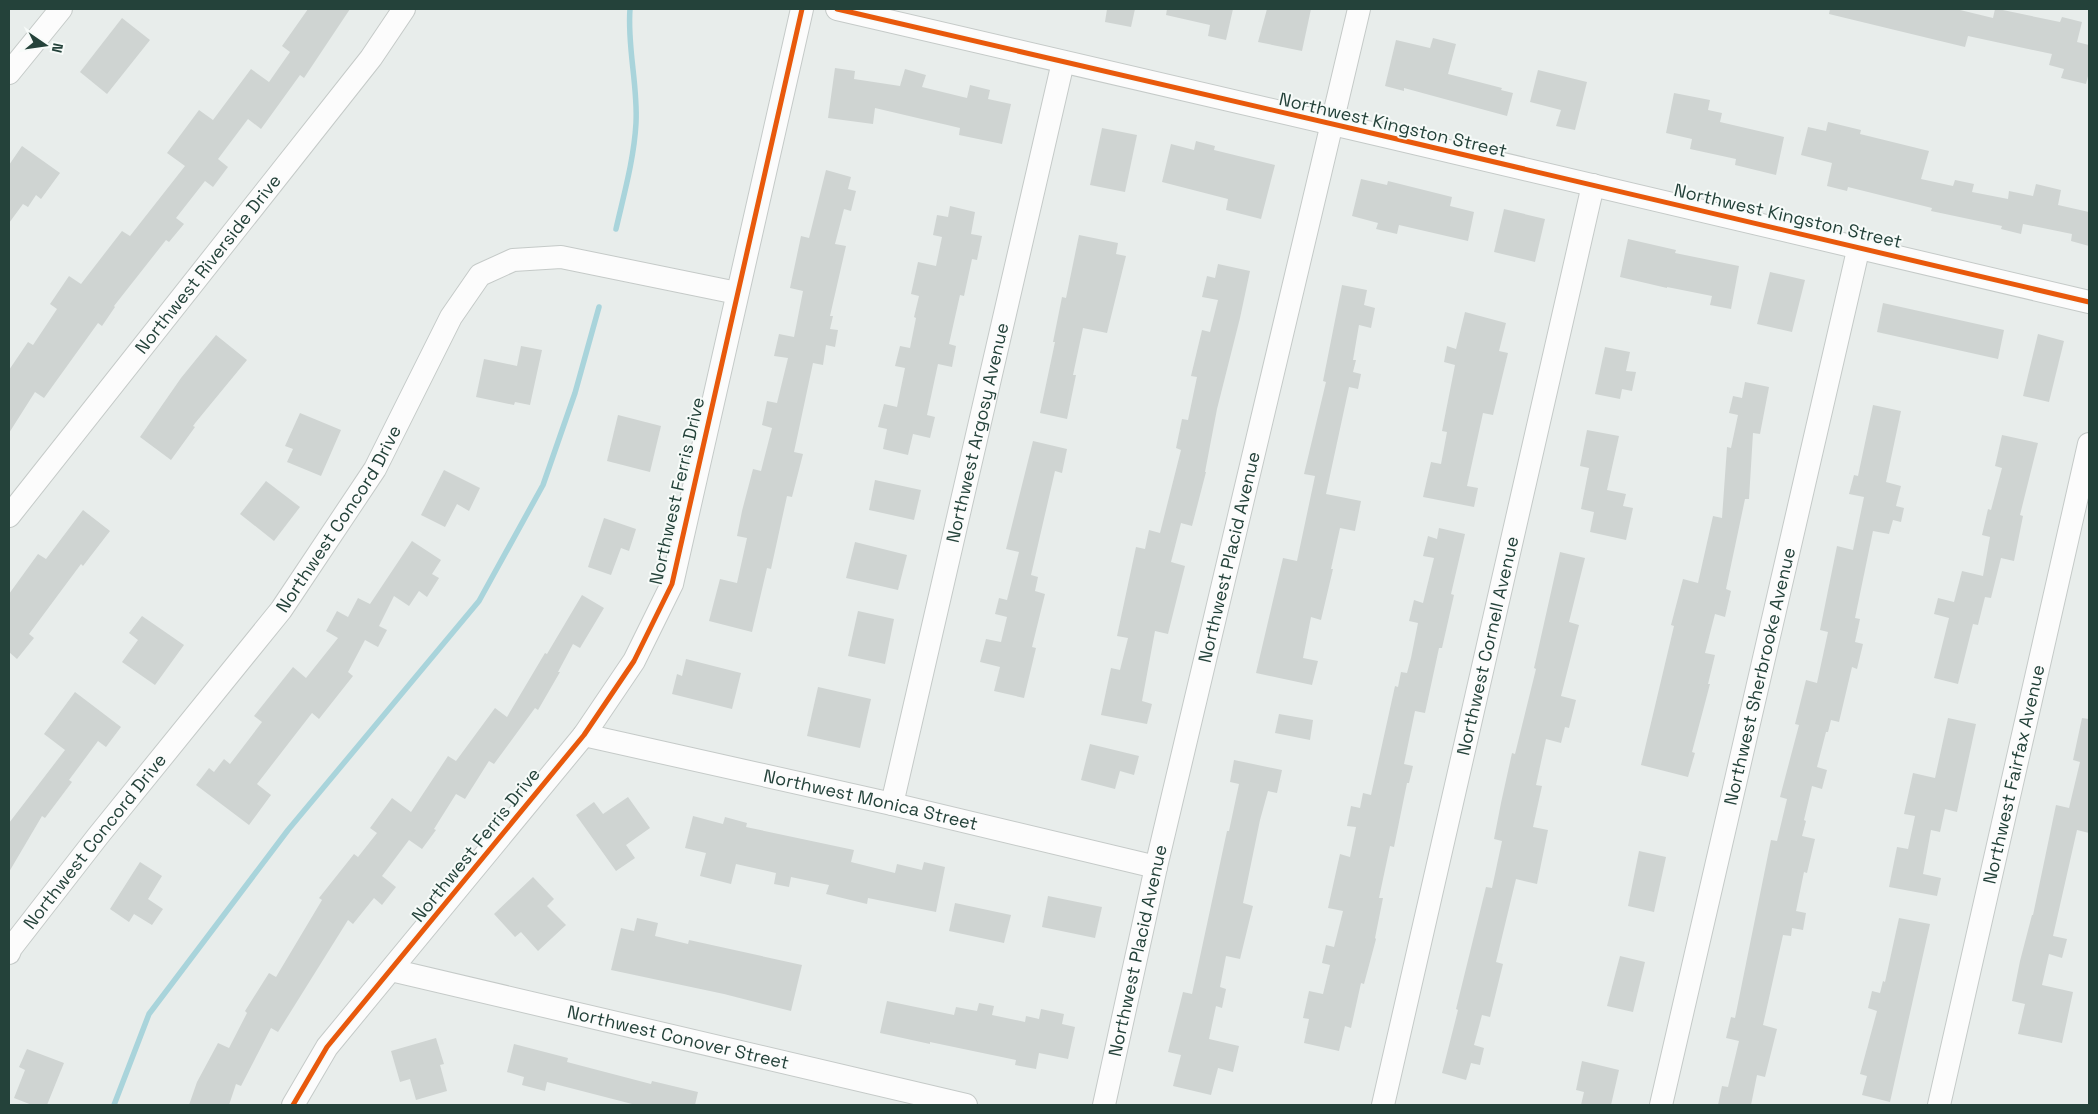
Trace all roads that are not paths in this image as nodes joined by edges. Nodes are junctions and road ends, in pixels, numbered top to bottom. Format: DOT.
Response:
graph roads {
  1 [pos="61,9"];
  2 [pos="404,9"];
  3 [pos="802,9"];
  4 [pos="837,9"];
  5 [pos="1359,9"];
  6 [pos="1063,62"];
  7 [pos="9,73"];
  8 [pos="1332,126"];
  9 [pos="1593,185"];
  10 [pos="1859,246"];
  11 [pos="737,293"];
  12 [pos="2089,302"];
  13 [pos="2089,444"];
  14 [pos="9,516"];
  15 [pos="584,735"];
  16 [pos="892,804"];
  17 [pos="1156,867"];
  18 [pos="9,953"];
  19 [pos="391,970"];
  20 [pos="293,1105"];
  21 [pos="966,1105"];
  22 [pos="1104,1105"];
  23 [pos="1383,1105"];
  24 [pos="1661,1105"];
  25 [pos="1939,1105"];
  1 -- 7 [label="street"];
  2 -- 14 [label="street, Northwest Riverside Drive"];
  3 -- 11 [label="street, Northwest Ferris Drive"];
  4 -- 6 [label="street, Northwest Kingston Street"];
  5 -- 8 [label="street, Northwest Placid Avenue"];
  6 -- 8 [label="street, Northwest Kingston Street"];
  6 -- 16 [label="street, Northwest Argosy Avenue"];
  8 -- 9 [label="street, Northwest Kingston Street"];
  8 -- 17 [label="street, Northwest Placid Avenue"];
  9 -- 10 [label="street, Northwest Kingston Street"];
  9 -- 23 [label="street, Northwest Cornell Avenue"];
  10 -- 12 [label="street, Northwest Kingston Street"];
  10 -- 24 [label="street, Northwest Sherbrooke Avenue"];
  11 -- 15 [label="street, Northwest Ferris Drive"];
  11 -- 18 [label="street, Northwest Concord Drive"];
  13 -- 25 [label="street, Northwest Fairfax Avenue"];
  15 -- 16 [label="street, Northwest Monica Street"];
  15 -- 19 [label="street, Northwest Ferris Drive"];
  16 -- 17 [label="street, Northwest Monica Street"];
  17 -- 22 [label="street, Northwest Placid Avenue"];
  19 -- 20 [label="street, Northwest Ferris Drive"];
  19 -- 21 [label="street, Northwest Conover Street"];
}
